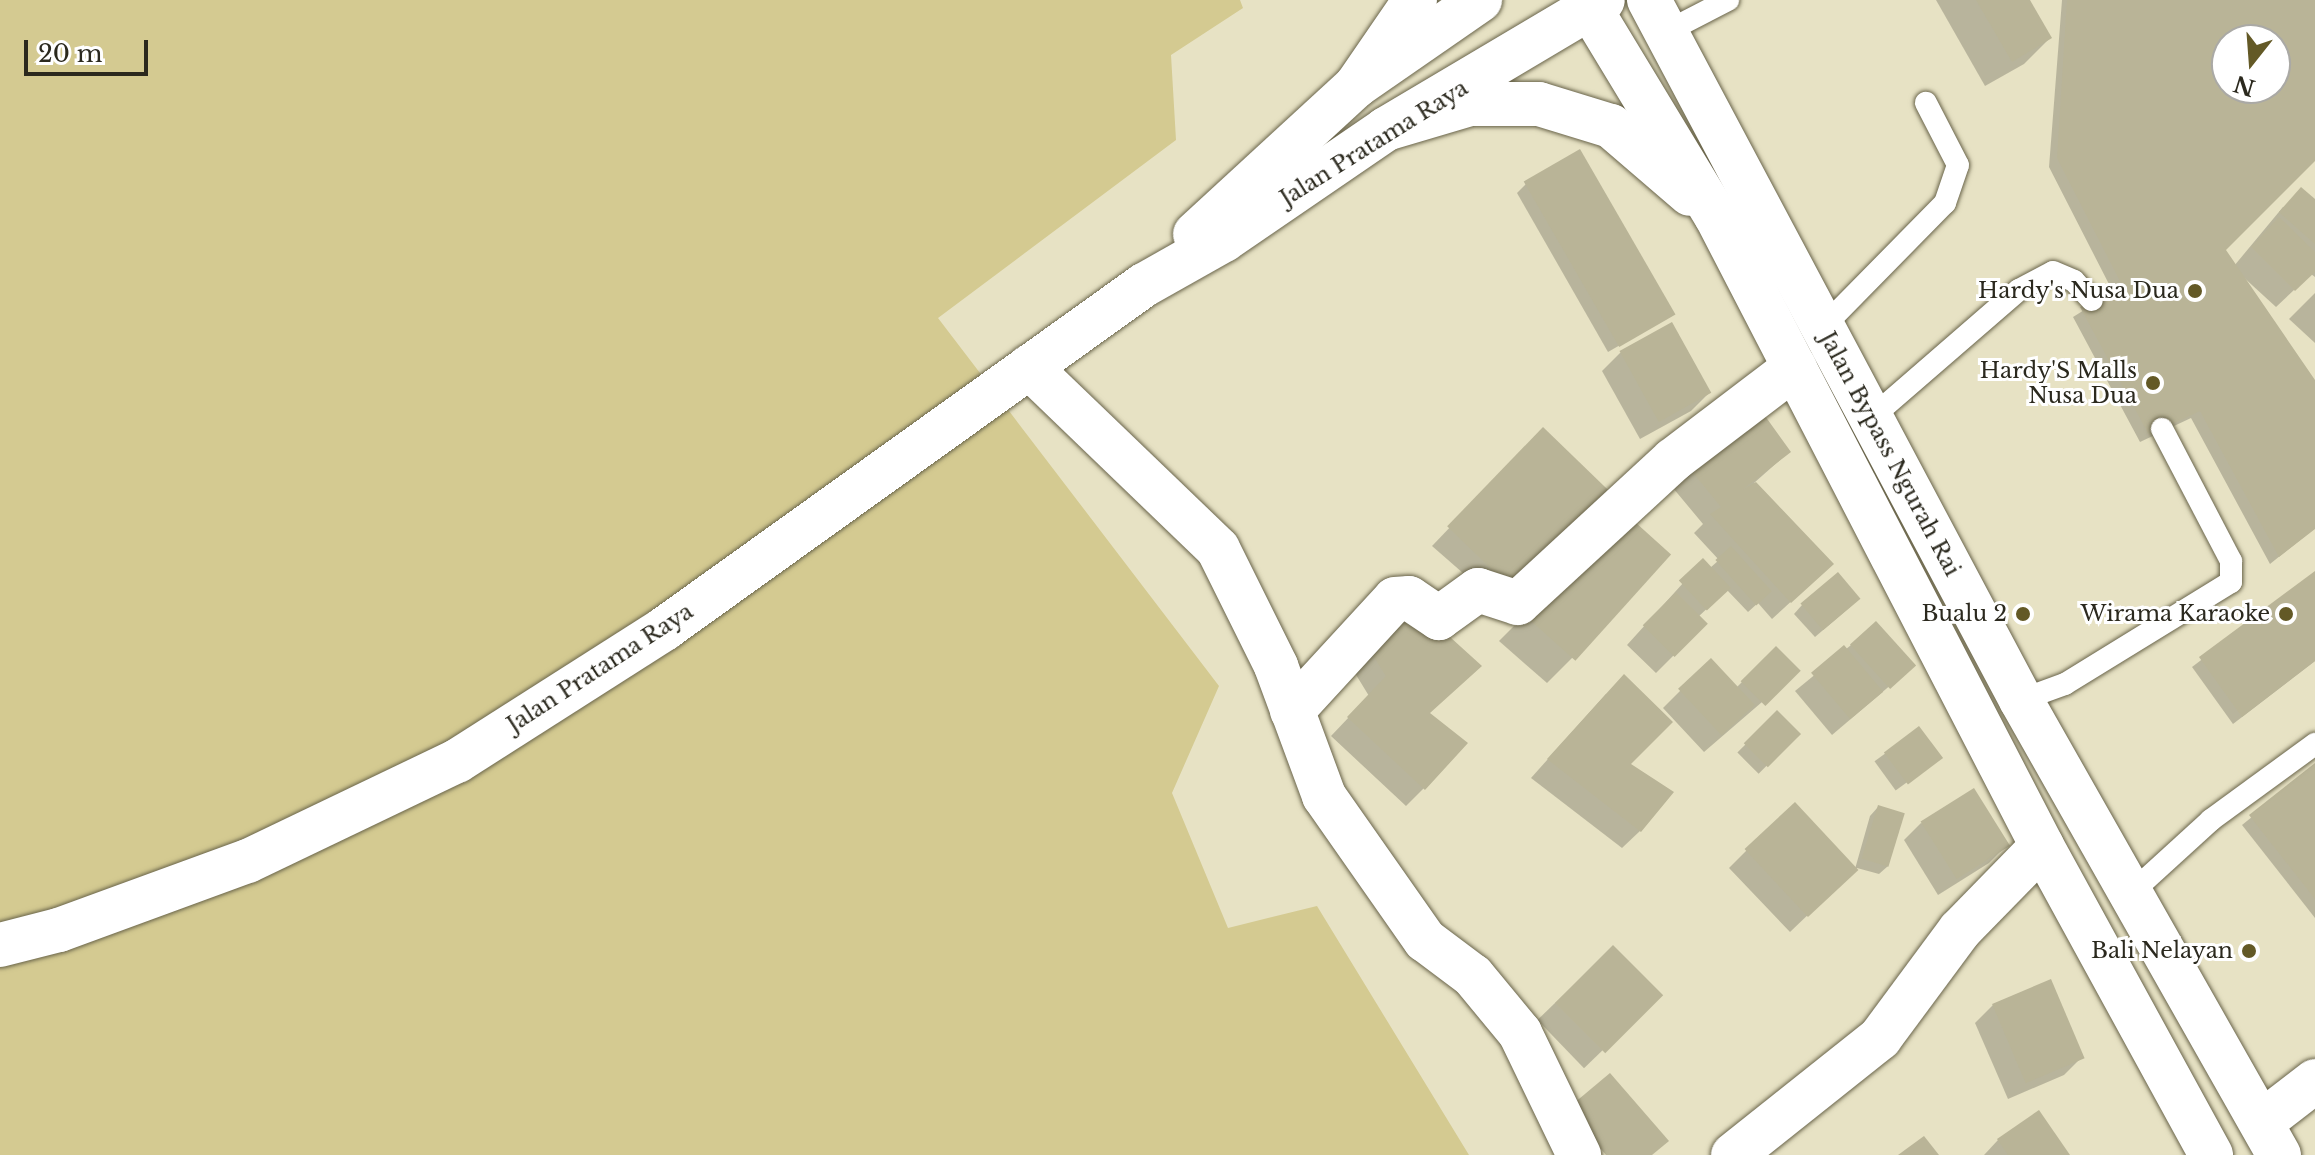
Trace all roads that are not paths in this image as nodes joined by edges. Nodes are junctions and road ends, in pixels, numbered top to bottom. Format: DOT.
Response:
graph roads {
  1 [pos="1415,0"];
  2 [pos="1480,0"];
  3 [pos="1728,0"];
  4 [pos="1592,3"];
  5 [pos="1658,16"];
  6 [pos="1356,86"];
  7 [pos="1926,103"];
  8 [pos="1386,129"];
  9 [pos="1716,216"];
  10 [pos="1144,285"];
  11 [pos="2092,300"];
  12 [pos="1823,327"];
  13 [pos="1029,367"];
  14 [pos="1795,367"];
  15 [pos="1871,418"];
  16 [pos="2162,429"];
  17 [pos="2021,700"];
  18 [pos="1292,711"];
  19 [pos="2315,744"];
  20 [pos="2042,846"];
  21 [pos="2131,893"];
  22 [pos="0,945"];
  23 [pos="2315,1081"];
  24 [pos="2270,1138"];
  25 [pos="2196,1148"];
  26 [pos="1579,1155"];
  27 [pos="1733,1155"];
  1 -- 6 [label="main road"];
  2 -- 6 [label="main road, Jalan Pratama Raya"];
  3 -- 5 [label="lane"];
  4 -- 8 [label="main road, Jalan Pratama Raya"];
  4 -- 9 [label="main road, Jalan Bypass Ngurah Rai"];
  5 -- 12 [label="main road, Jalan Bypass Ngurah Rai"];
  6 -- 10 [label="main road, Jalan Pratama Raya"];
  7 -- 12 [label="lane"];
  8 -- 9 [label="main road"];
  8 -- 10 [label="main road, Jalan Pratama Raya"];
  9 -- 14 [label="main road, Jalan Bypass Ngurah Rai"];
  10 -- 13 [label="main road, Jalan Pratama Raya"];
  11 -- 15 [label="lane"];
  12 -- 15 [label="main road, Jalan Bypass Ngurah Rai"];
  13 -- 18 [label="main road"];
  13 -- 22 [label="main road, Jalan Pratama Raya"];
  14 -- 18 [label="main road"];
  14 -- 20 [label="main road, Jalan Bypass Ngurah Rai"];
  15 -- 17 [label="main road, Jalan Bypass Ngurah Rai"];
  16 -- 17 [label="lane"];
  17 -- 21 [label="main road, Jalan Bypass Ngurah Rai"];
  18 -- 26 [label="main road"];
  19 -- 21 [label="lane"];
  20 -- 25 [label="main road, Jalan Bypass Ngurah Rai"];
  20 -- 27 [label="main road"];
  21 -- 24 [label="main road, Jalan Bypass Ngurah Rai"];
  23 -- 24 [label="main road"];
}
